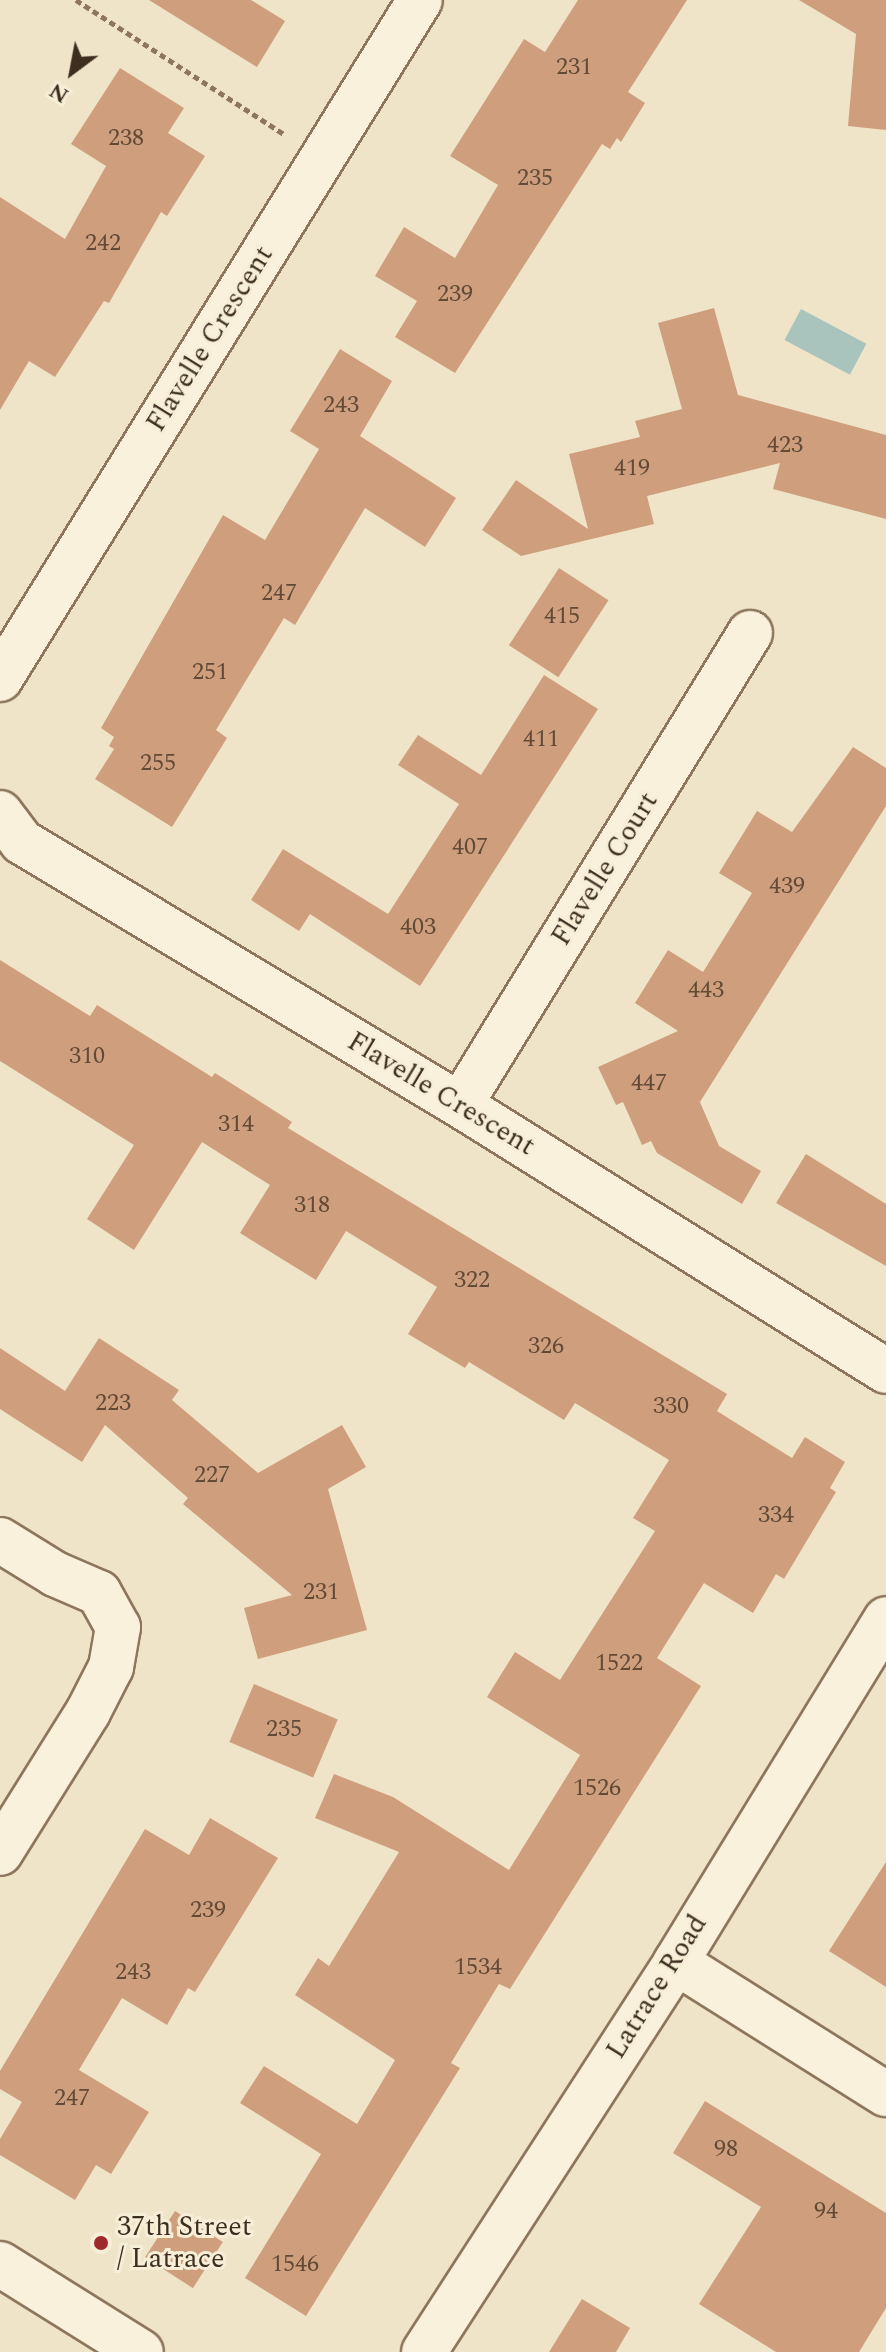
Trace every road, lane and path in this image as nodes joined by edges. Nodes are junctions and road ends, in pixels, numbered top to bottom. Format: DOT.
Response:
graph roads {
  1 [pos="76,0"];
  2 [pos="420,0"];
  3 [pos="286,136"];
  4 [pos="750,633"];
  5 [pos="0,679"];
  6 [pos="0,813"];
  7 [pos="460,1105"];
  8 [pos="886,1371"];
  9 [pos="0,1540"];
  10 [pos="886,1619"];
  11 [pos="0,1853"];
  12 [pos="676,1962"];
  13 [pos="886,2094"];
  14 [pos="0,2264"];
  15 [pos="141,2352"];
  16 [pos="424,2352"];
  1 -- 3 [label="path"];
  2 -- 5 [label="street, Flavelle Crescent"];
  4 -- 7 [label="street, Flavelle Court"];
  6 -- 7 [label="street, Flavelle Crescent"];
  7 -- 8 [label="street, Flavelle Crescent"];
  9 -- 11 [label="street"];
  10 -- 12 [label="street, Latrace Road"];
  12 -- 13 [label="street"];
  12 -- 16 [label="street, Latrace Road"];
  14 -- 15 [label="street"];
}
